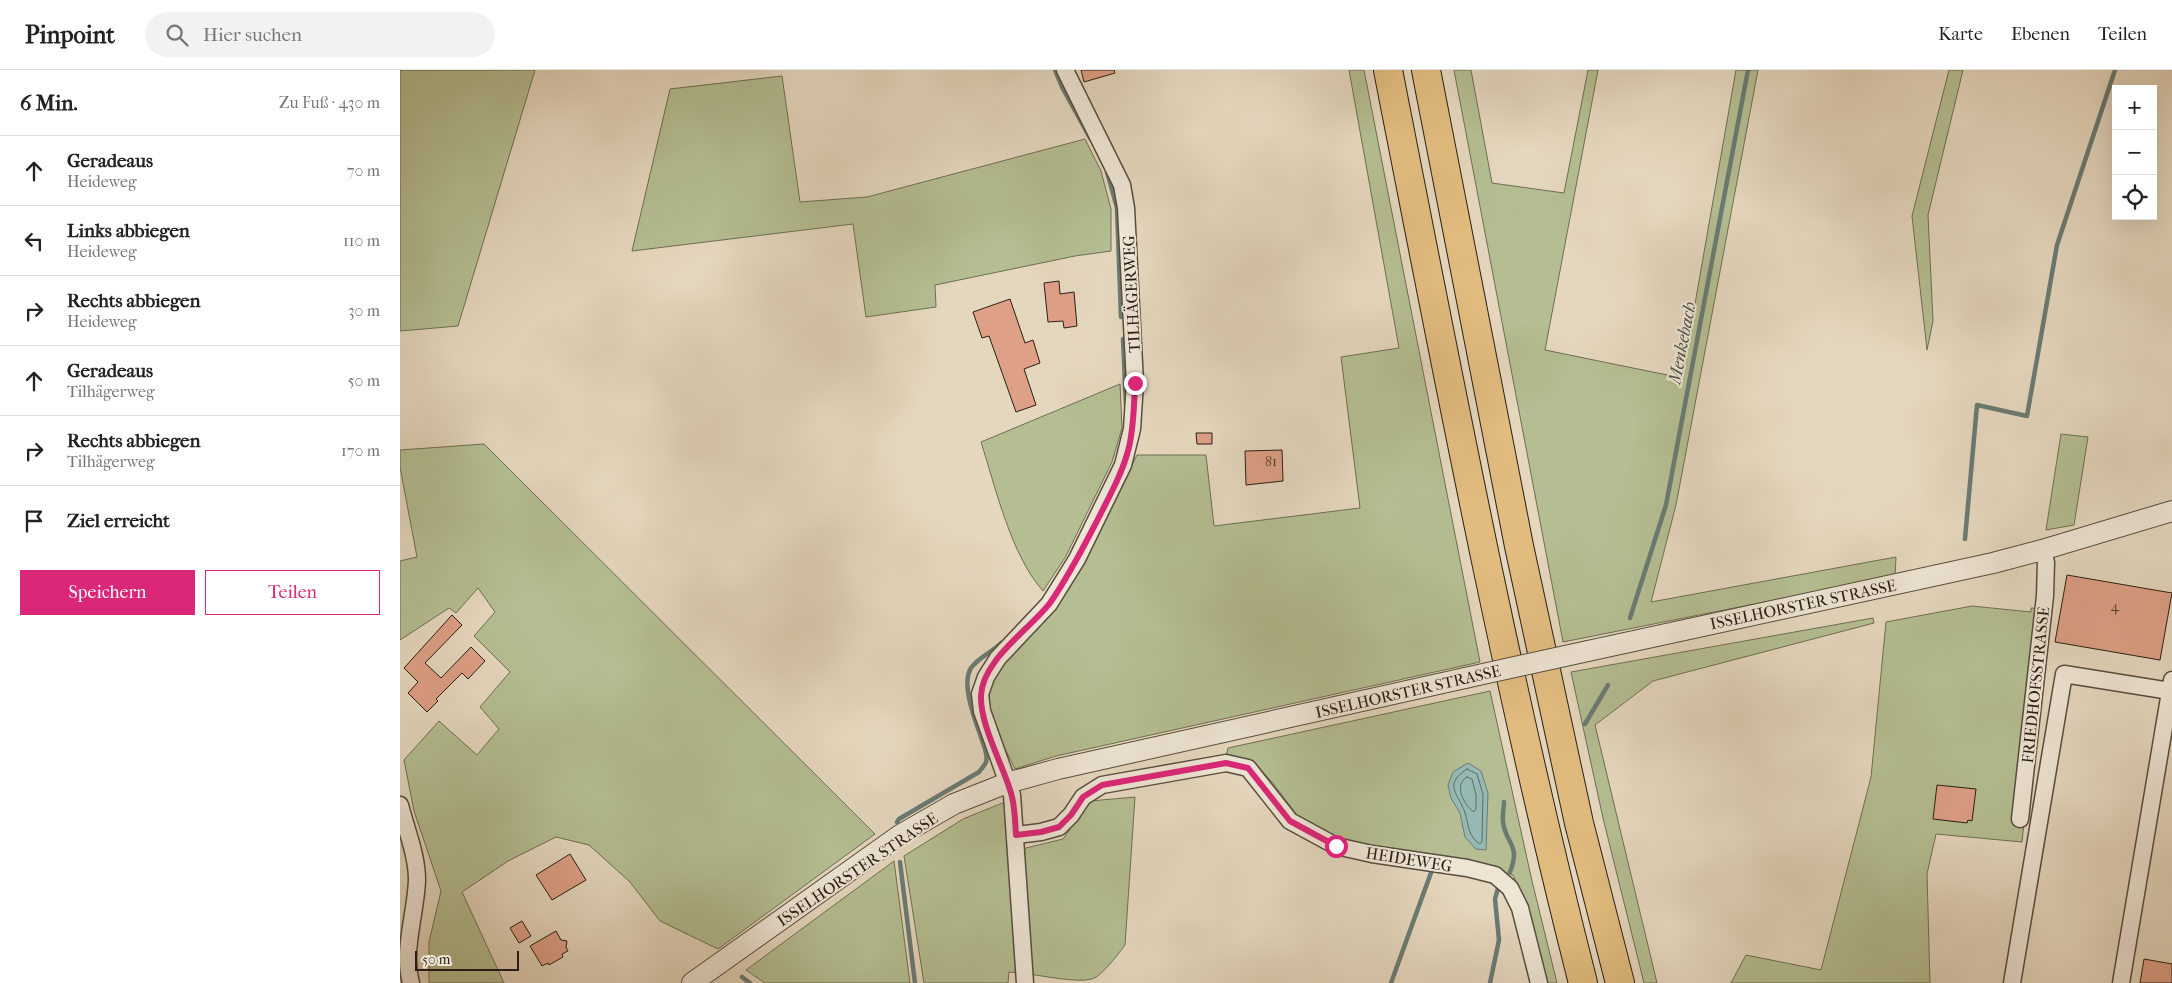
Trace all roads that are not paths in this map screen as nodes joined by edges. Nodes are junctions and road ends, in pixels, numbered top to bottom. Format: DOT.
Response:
graph roads {
  1 [pos="1065,70"];
  2 [pos="1388,70"];
  3 [pos="1426,70"];
  4 [pos="2172,511"];
  5 [pos="2042,550"];
  6 [pos="2171,686"];
  7 [pos="1008,783"];
  8 [pos="400,805"];
  9 [pos="2020,819"];
  10 [pos="1016,835"];
  11 [pos="411,983"];
  12 [pos="692,983"];
  13 [pos="1026,983"];
  14 [pos="1539,983"];
  15 [pos="1583,983"];
  16 [pos="1620,983"];
  17 [pos="2012,983"];
  18 [pos="2121,983"];
  1 -- 7 [label="street, TILHÄGERWEG"];
  2 -- 15 [label="highway"];
  3 -- 16 [label="highway"];
  4 -- 5 [label="street, ISSELHORSTER STRASSE"];
  5 -- 7 [label="street, ISSELHORSTER STRASSE, bridge"];
  5 -- 9 [label="street, FRIEDHOFSSTRASSE"];
  6 -- 17 [label="street"];
  6 -- 18 [label="street"];
  7 -- 10 [label="street"];
  7 -- 12 [label="street, ISSELHORSTER STRASSE"];
  8 -- 11 [label="street"];
  10 -- 13 [label="street"];
  10 -- 14 [label="street, HEIDEWEG"];
}
